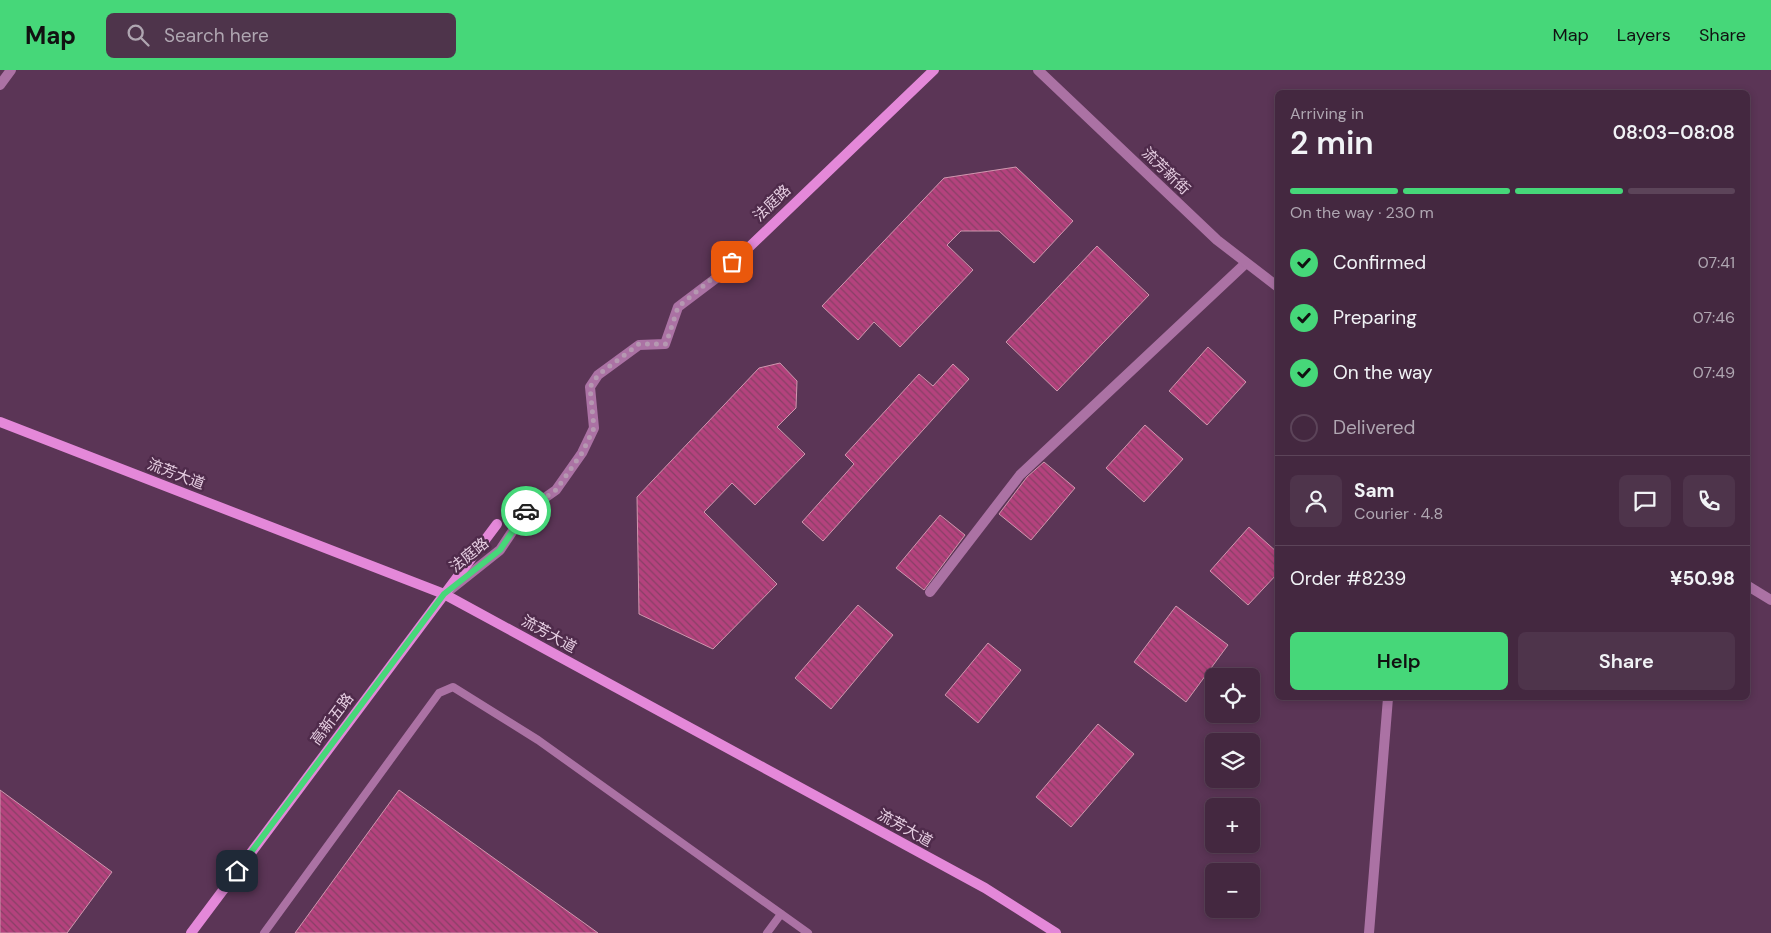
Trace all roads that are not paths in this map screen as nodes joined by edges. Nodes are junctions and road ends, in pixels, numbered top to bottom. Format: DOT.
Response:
graph roads {
  1 [pos="11,70"];
  2 [pos="934,70"];
  3 [pos="1038,70"];
  4 [pos="0,85"];
  5 [pos="1246,263"];
  6 [pos="718,276"];
  7 [pos="1275,285"];
  8 [pos="0,422"];
  9 [pos="497,524"];
  10 [pos="1750,587"];
  11 [pos="930,592"];
  12 [pos="444,594"];
  13 [pos="1771,600"];
  14 [pos="1388,700"];
  15 [pos="781,914"];
  16 [pos="191,933"];
  17 [pos="264,933"];
  18 [pos="767,933"];
  19 [pos="808,933"];
  20 [pos="1056,933"];
  21 [pos="1369,933"];
  1 -- 4 [label="street"];
  2 -- 6 [label="main road, 法庭路"];
  3 -- 5 [label="street, 流芳新街"];
  5 -- 7 [label="street, 流芳新街"];
  5 -- 11 [label="street"];
  6 -- 12 [label="street, 法庭路"];
  8 -- 12 [label="main road, 流芳大道"];
  9 -- 12 [label="main road, 高新五路"];
  10 -- 13 [label="street"];
  12 -- 16 [label="main road, 高新五路"];
  12 -- 20 [label="main road, 流芳大道"];
  14 -- 21 [label="street"];
  15 -- 17 [label="lane"];
  15 -- 18 [label="lane"];
  15 -- 19 [label="lane"];
}
